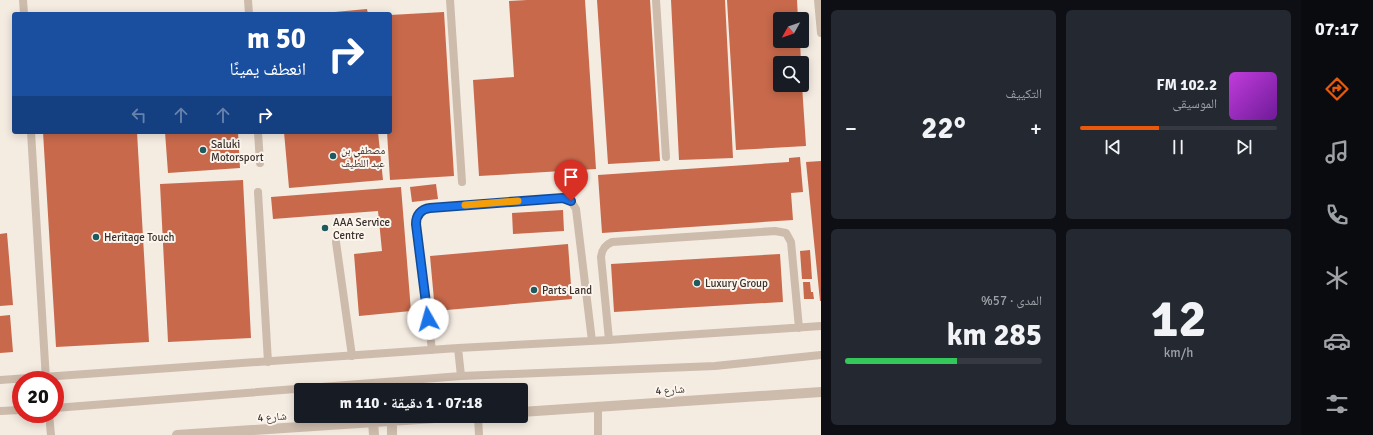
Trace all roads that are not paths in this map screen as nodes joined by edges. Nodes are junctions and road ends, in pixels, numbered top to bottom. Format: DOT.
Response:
graph roads {
  1 [pos="23,0"];
  2 [pos="248,0"];
  3 [pos="450,0"];
  4 [pos="656,0"];
  5 [pos="818,0"];
  6 [pos="24,12"];
  7 [pos="249,12"];
  8 [pos="821,33"];
  9 [pos="31,134"];
  10 [pos="258,134"];
  11 [pos="666,157"];
  12 [pos="260,163"];
  13 [pos="462,182"];
  14 [pos="258,192"];
  15 [pos="336,242"];
  16 [pos="821,326"];
  17 [pos="799,328"];
  18 [pos="609,340"];
  19 [pos="592,341"];
  20 [pos="458,348"];
  21 [pos="432,350"];
  22 [pos="821,355"];
  23 [pos="352,356"];
  24 [pos="268,362"];
  25 [pos="46,371"];
  26 [pos="461,376"];
  27 [pos="64,378"];
  28 [pos="0,380"];
  29 [pos="12,380"];
  30 [pos="821,392"];
  31 [pos="64,407"];
  32 [pos="598,408"];
  33 [pos="12,410"];
  34 [pos="0,411"];
  35 [pos="528,412"];
  36 [pos="50,423"];
  37 [pos="362,423"];
  38 [pos="373,423"];
  39 [pos="392,423"];
  40 [pos="479,423"];
  41 [pos="268,432"];
  42 [pos="51,435"];
  43 [pos="177,435"];
  44 [pos="374,435"];
  45 [pos="392,435"];
  46 [pos="480,435"];
  47 [pos="598,435"];
  1 -- 6 [label="lane"];
  2 -- 7 [label="lane"];
  3 -- 13 [label="lane"];
  4 -- 11 [label="lane"];
  5 -- 8 [label="lane"];
  9 -- 25 [label="lane"];
  10 -- 12 [label="lane"];
  14 -- 24 [label="lane"];
  15 -- 23 [label="lane"];
  16 -- 17 [label="lane"];
  17 -- 18 [label="lane"];
  17 -- 18 [label="lane"];
  18 -- 19 [label="lane"];
  19 -- 20 [label="lane"];
  19 -- 21 [label="lane"];
  20 -- 21 [label="lane"];
  20 -- 26 [label="lane"];
  21 -- 23 [label="lane"];
  22 -- 26 [label="lane"];
  23 -- 24 [label="lane"];
  24 -- 27 [label="lane"];
  26 -- 31 [label="lane"];
  28 -- 29 [label="lane"];
  30 -- 32 [label="street, شارع 4"];
  32 -- 35 [label="street, شارع 4"];
  32 -- 47 [label="lane"];
  33 -- 34 [label="lane"];
  36 -- 42 [label="lane"];
  37 -- 41 [label="street, شارع 4"];
  38 -- 44 [label="street"];
  39 -- 45 [label="street"];
  40 -- 46 [label="lane"];
  41 -- 43 [label="street, شارع 4"];
}
